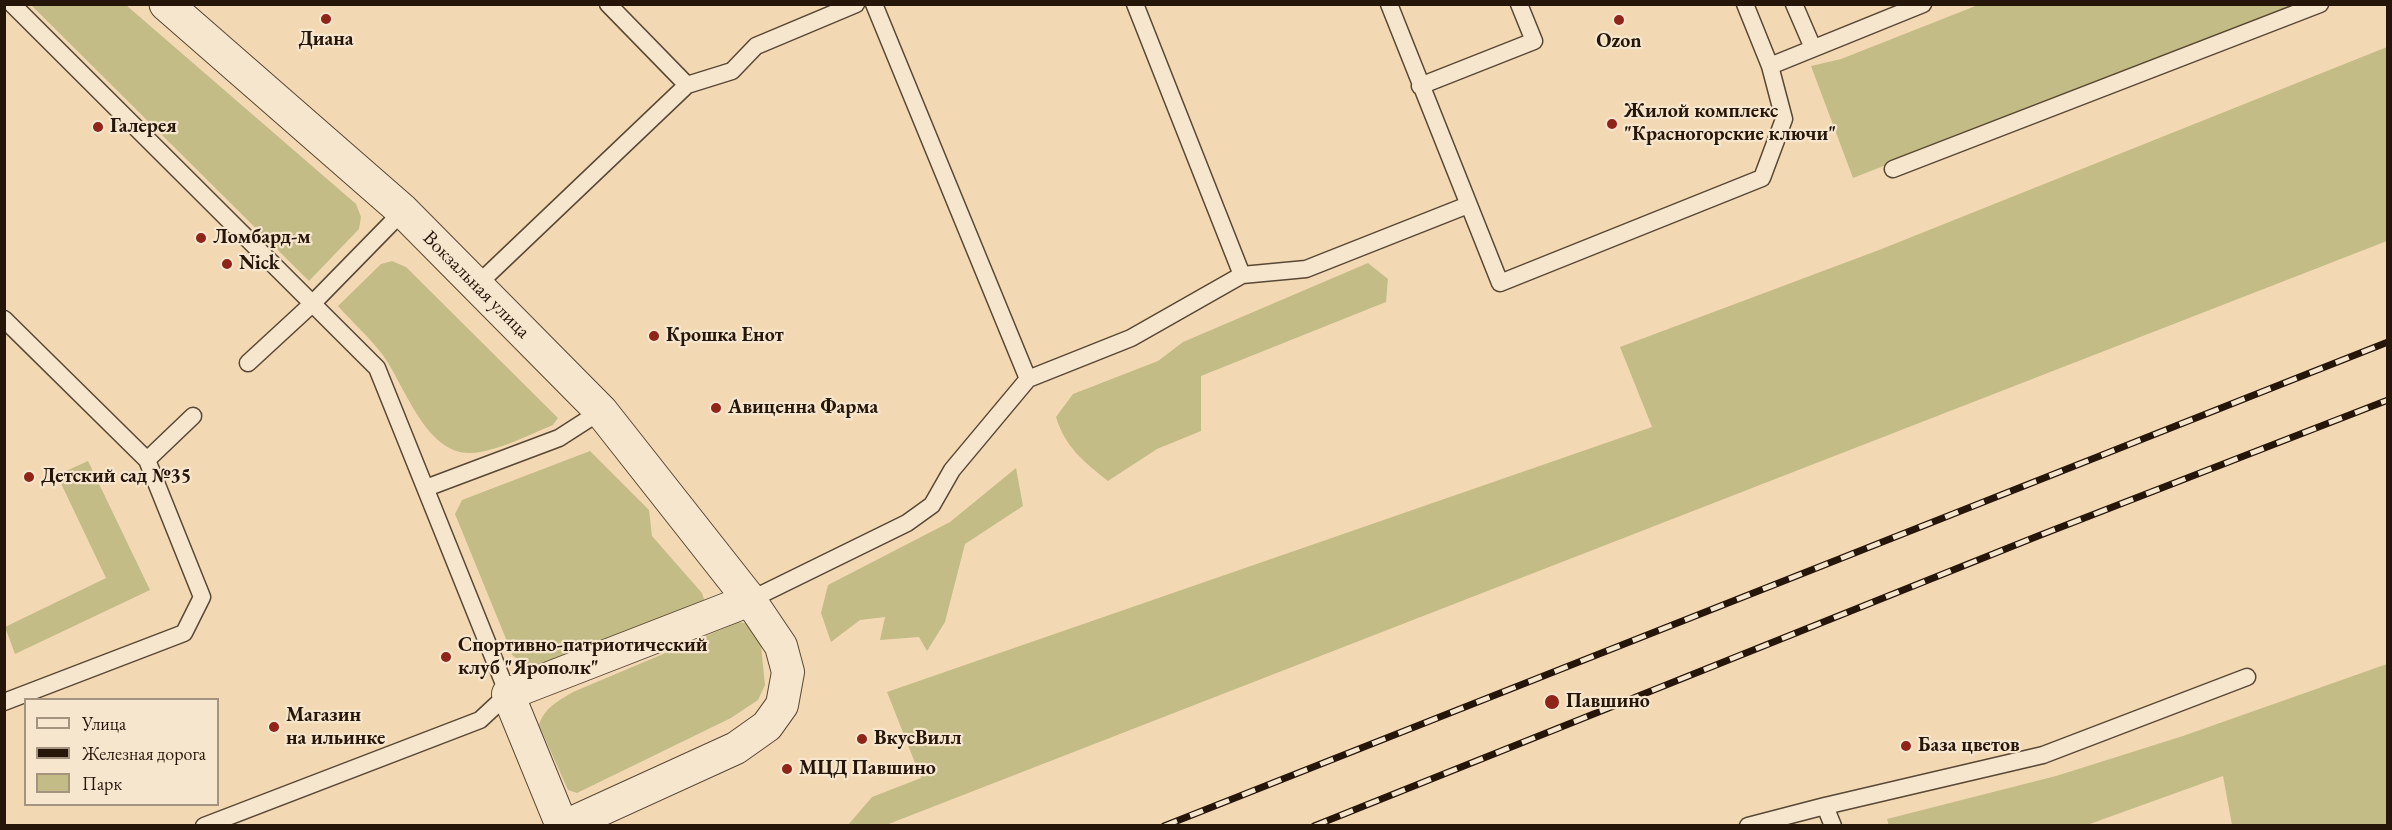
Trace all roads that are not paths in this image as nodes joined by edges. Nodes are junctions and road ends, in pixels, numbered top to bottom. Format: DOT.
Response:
graph roads {
  1 [pos="12,4"];
  2 [pos="166,4"];
  3 [pos="608,4"];
  4 [pos="856,4"];
  5 [pos="874,4"];
  6 [pos="1135,4"];
  7 [pos="1389,4"];
  8 [pos="1519,4"];
  9 [pos="1745,4"];
  10 [pos="1794,4"];
  11 [pos="1923,4"];
  12 [pos="2320,4"];
  13 [pos="1813,48"];
  14 [pos="1770,66"];
  15 [pos="687,85"];
  16 [pos="1420,86"];
  17 [pos="1893,169"];
  18 [pos="1468,206"];
  19 [pos="403,212"];
  20 [pos="1242,274"];
  21 [pos="477,285"];
  22 [pos="312,304"];
  23 [pos="4,319"];
  24 [pos="248,363"];
  25 [pos="1028,379"];
  26 [pos="601,411"];
  27 [pos="193,416"];
  28 [pos="147,460"];
  29 [pos="426,488"];
  30 [pos="750,600"];
  31 [pos="2247,676"];
  32 [pos="508,694"];
  33 [pos="4,702"];
  34 [pos="1825,806"];
  35 [pos="204,825"];
  36 [pos="563,825"];
  37 [pos="1748,825"];
  38 [pos="1833,825"];
  1 -- 22 [label="lane"];
  2 -- 19 [label="street, Вокзальная улица"];
  3 -- 15 [label="lane"];
  4 -- 15 [label="lane"];
  5 -- 25 [label="lane"];
  6 -- 20 [label="lane"];
  7 -- 16 [label="lane"];
  8 -- 16 [label="lane"];
  9 -- 14 [label="lane"];
  10 -- 13 [label="lane"];
  11 -- 13 [label="lane"];
  12 -- 17 [label="lane"];
  13 -- 14 [label="lane"];
  14 -- 18 [label="lane"];
  15 -- 21 [label="lane"];
  16 -- 18 [label="lane"];
  18 -- 20 [label="lane"];
  19 -- 21 [label="street, Вокзальная улица"];
  19 -- 22 [label="lane"];
  20 -- 25 [label="lane"];
  21 -- 26 [label="street, Вокзальная улица"];
  22 -- 24 [label="lane"];
  22 -- 29 [label="lane"];
  23 -- 28 [label="lane"];
  25 -- 30 [label="lane"];
  26 -- 29 [label="lane"];
  26 -- 30 [label="street, Вокзальная улица"];
  27 -- 28 [label="lane"];
  28 -- 33 [label="lane"];
  29 -- 32 [label="lane"];
  30 -- 32 [label="street"];
  30 -- 36 [label="street"];
  31 -- 34 [label="lane"];
  32 -- 35 [label="lane"];
  32 -- 36 [label="street"];
  34 -- 37 [label="lane"];
  34 -- 38 [label="lane"];
}
